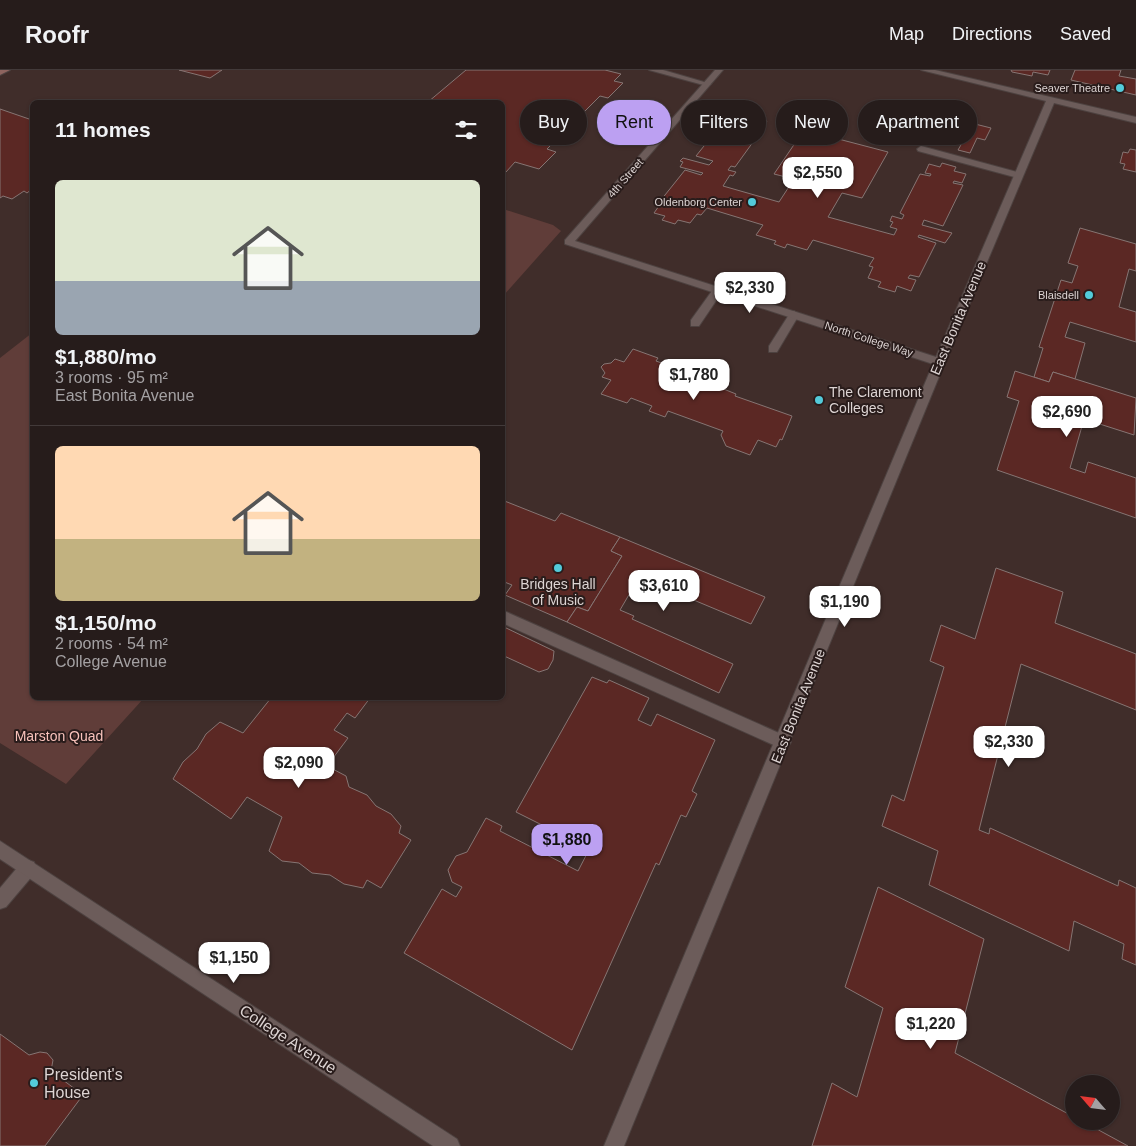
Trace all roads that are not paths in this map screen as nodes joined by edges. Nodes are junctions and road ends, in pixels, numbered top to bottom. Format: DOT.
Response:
graph roads {
  1 [pos="6,70"];
  2 [pos="652,70"];
  3 [pos="719,70"];
  4 [pos="925,70"];
  5 [pos="0,73"];
  6 [pos="707,84"];
  7 [pos="1051,100"];
  8 [pos="1136,120"];
  9 [pos="921,148"];
  10 [pos="1018,175"];
  11 [pos="570,242"];
  12 [pos="718,290"];
  13 [pos="794,315"];
  14 [pos="695,323"];
  15 [pos="773,349"];
  16 [pos="939,362"];
  17 [pos="505,617"];
  18 [pos="783,742"];
  19 [pos="0,850"];
  20 [pos="28,868"];
  21 [pos="0,901"];
  22 [pos="450,1146"];
  23 [pos="614,1146"];
  1 -- 5 [label="main road"];
  2 -- 6 [label="street"];
  3 -- 6 [label="street, 4th Street"];
  4 -- 7 [label="street"];
  6 -- 11 [label="street, 4th Street"];
  7 -- 8 [label="street"];
  7 -- 10 [label="street, East Bonita Avenue"];
  9 -- 10 [label="street"];
  10 -- 16 [label="street, East Bonita Avenue"];
  11 -- 12 [label="street, North College Way"];
  12 -- 13 [label="street, North College Way"];
  12 -- 14 [label="lane"];
  13 -- 15 [label="street"];
  13 -- 16 [label="street, North College Way"];
  16 -- 18 [label="street, East Bonita Avenue"];
  17 -- 18 [label="street"];
  18 -- 23 [label="street, East Bonita Avenue"];
  19 -- 20 [label="street, College Avenue"];
  20 -- 21 [label="street"];
  20 -- 22 [label="street, College Avenue"];
}
